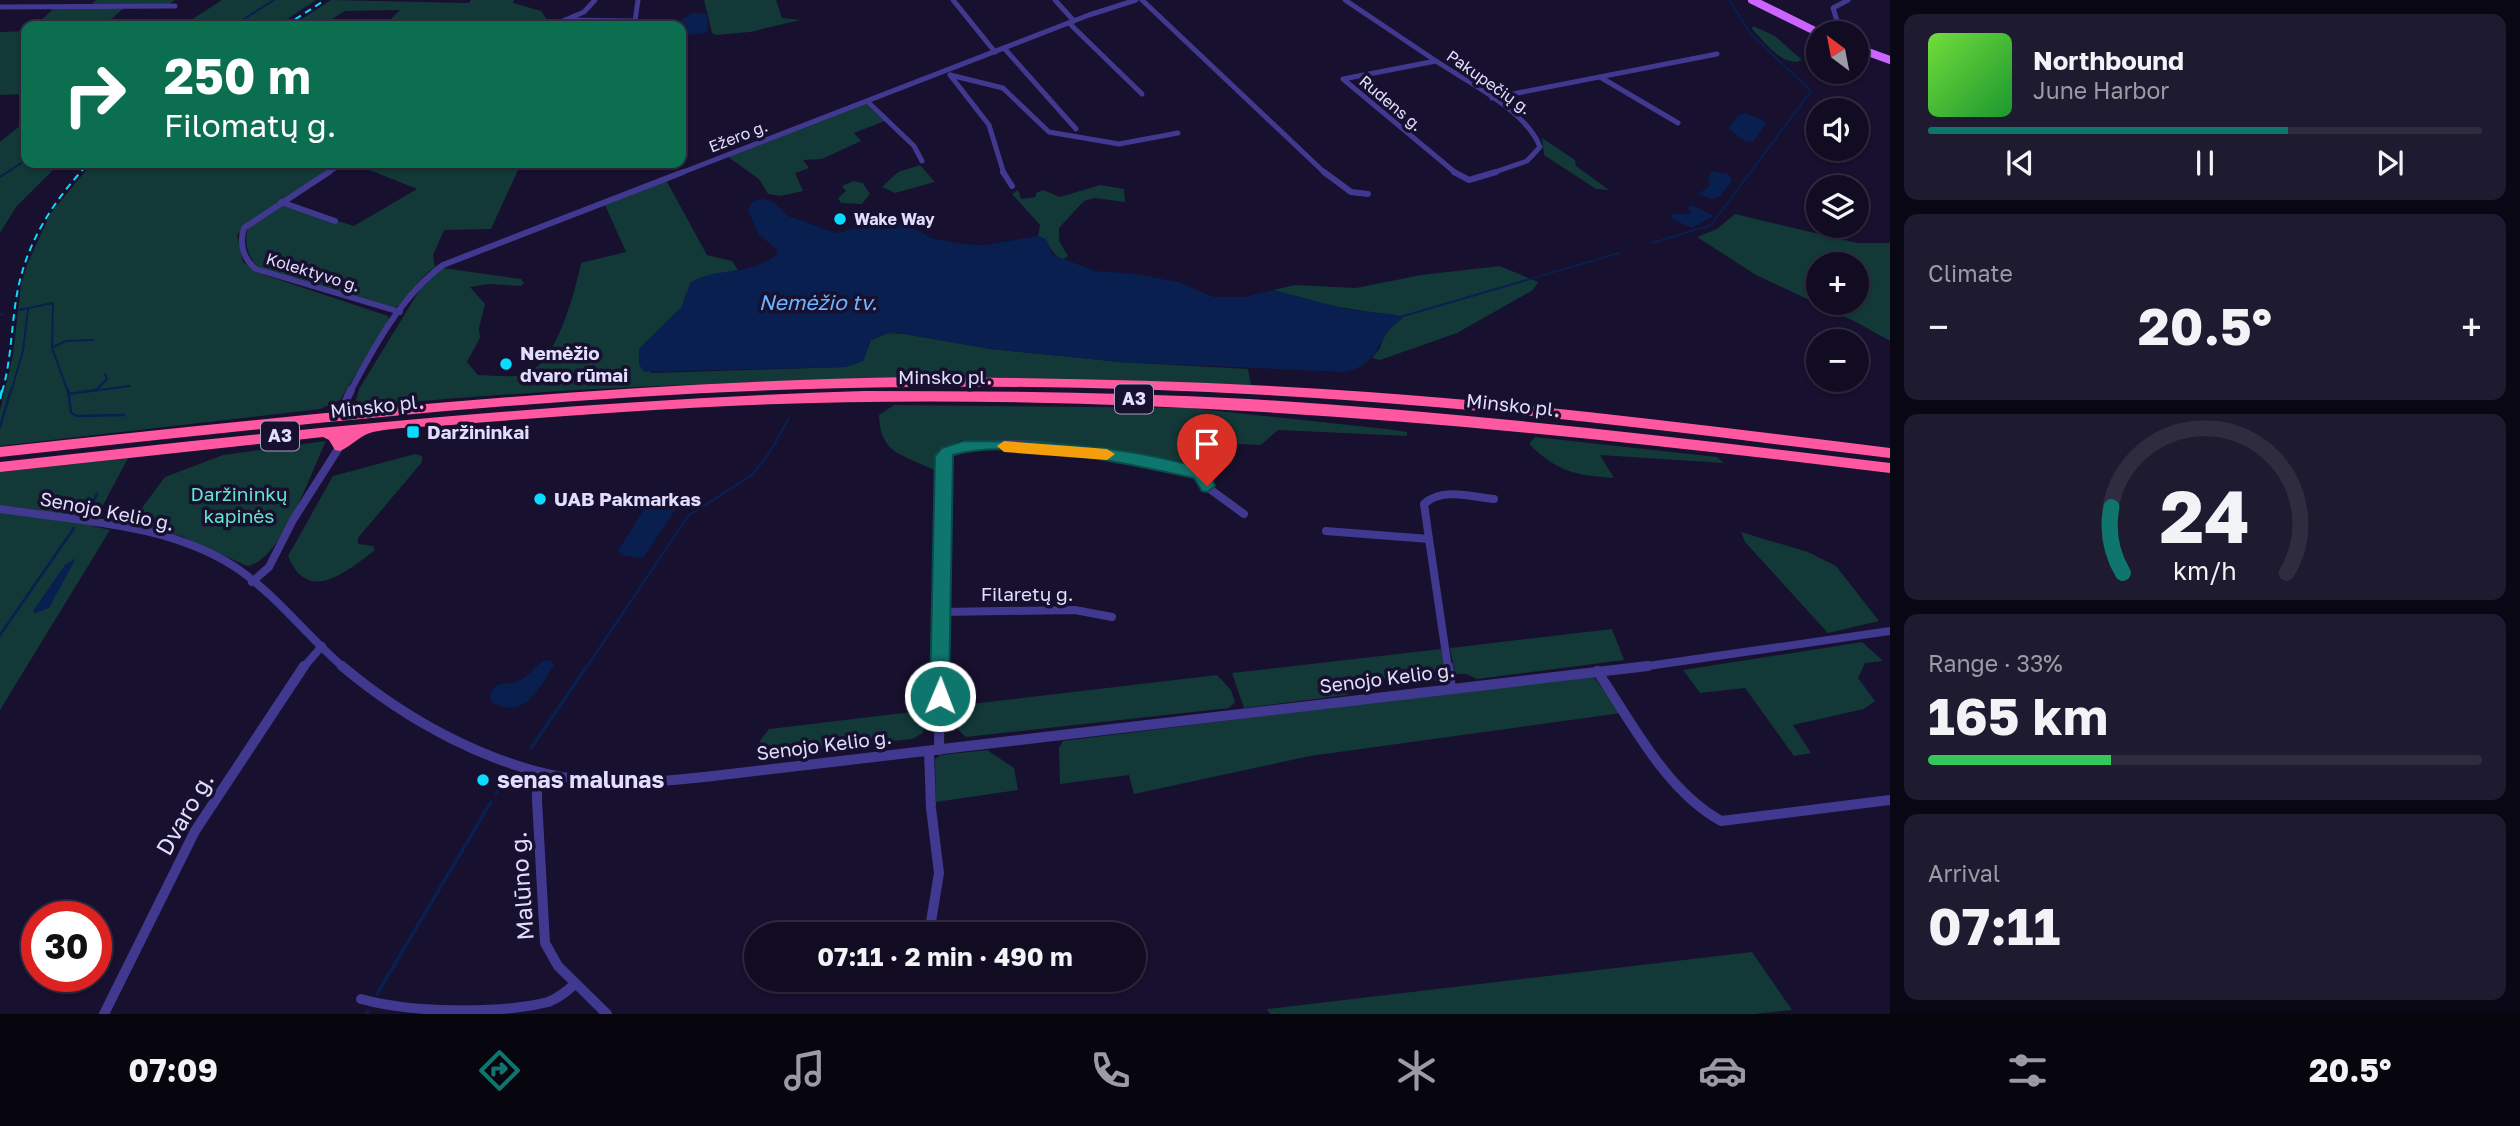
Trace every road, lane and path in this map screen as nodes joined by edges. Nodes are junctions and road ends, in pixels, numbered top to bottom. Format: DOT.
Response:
graph roads {
  1 [pos="595,0"];
  2 [pos="638,0"];
  3 [pos="953,0"];
  4 [pos="1055,0"];
  5 [pos="1136,0"];
  6 [pos="1142,0"];
  7 [pos="1345,0"];
  8 [pos="1752,0"];
  9 [pos="1848,0"];
  10 [pos="175,6"];
  11 [pos="0,7"];
  12 [pos="561,21"];
  13 [pos="1838,21"];
  14 [pos="1072,22"];
  15 [pos="1806,27"];
  16 [pos="1004,48"];
  17 [pos="995,52"];
  18 [pos="1869,52"];
  19 [pos="1717,54"];
  20 [pos="1890,60"];
  21 [pos="1438,61"];
  22 [pos="944,71"];
  23 [pos="950,75"];
  24 [pos="1600,77"];
  25 [pos="1142,94"];
  26 [pos="1492,98"];
  27 [pos="867,101"];
  28 [pos="1678,124"];
  29 [pos="1076,132"];
  30 [pos="1178,133"];
  31 [pos="922,161"];
  32 [pos="335,168"];
  33 [pos="1466,179"];
  34 [pos="1012,186"];
  35 [pos="1368,194"];
  36 [pos="281,202"];
  37 [pos="335,220"];
  38 [pos="400,312"];
  39 [pos="339,415"];
  40 [pos="376,427"];
  41 [pos="321,431"];
  42 [pos="340,446"];
  43 [pos="1890,453"];
  44 [pos="4,459"];
  45 [pos="1890,468"];
  46 [pos="1494,499"];
  47 [pos="0,509"];
  48 [pos="1244,514"];
  49 [pos="1326,531"];
  50 [pos="1429,539"];
  51 [pos="252,582"];
  52 [pos="941,612"];
  53 [pos="1112,617"];
  54 [pos="1890,631"];
  55 [pos="322,646"];
  56 [pos="1597,671"];
  57 [pos="1451,688"];
  58 [pos="934,750"];
  59 [pos="544,774"];
  60 [pos="1890,800"];
  61 [pos="931,922"];
  62 [pos="575,984"];
  63 [pos="361,999"];
  64 [pos="104,1014"];
  65 [pos="607,1014"];
  1 -- 12 [label="street"];
  2 -- 12 [label="street"];
  3 -- 17 [label="street"];
  4 -- 14 [label="street"];
  5 -- 14 [label="street, Ežero g."];
  6 -- 35 [label="street"];
  7 -- 21 [label="street, Pakupečių g."];
  8 -- 15 [label="main road"];
  9 -- 13 [label="street"];
  10 -- 11 [label="street"];
  14 -- 16 [label="street, Ežero g."];
  14 -- 25 [label="street"];
  16 -- 17 [label="street, Ežero g."];
  16 -- 29 [label="street"];
  17 -- 22 [label="street, Ežero g."];
  18 -- 20 [label="main road"];
  19 -- 24 [label="street"];
  21 -- 26 [label="street, Pakupečių g."];
  21 -- 33 [label="street, Rudens g."];
  22 -- 23 [label="street"];
  22 -- 27 [label="street, Ežero g."];
  23 -- 29 [label="street"];
  23 -- 34 [label="street"];
  24 -- 26 [label="street"];
  24 -- 28 [label="street"];
  26 -- 33 [label="street, Pakupečių g."];
  27 -- 31 [label="street"];
  27 -- 38 [label="street, Ežero g."];
  29 -- 30 [label="street"];
  32 -- 36 [label="street, Kolektyvo g."];
  36 -- 37 [label="street"];
  36 -- 38 [label="street, Kolektyvo g."];
  38 -- 39 [label="street, Ežero g."];
  39 -- 43 [label="highway, Minsko pl. / A3"];
  39 -- 44 [label="highway, Minsko pl. / A3"];
  40 -- 41 [label="highway, Minsko pl. / A3"];
  40 -- 42 [label="highway"];
  40 -- 45 [label="highway, Minsko pl. / A3"];
  41 -- 42 [label="highway"];
  41 -- 44 [label="highway, Minsko pl. / A3"];
  42 -- 51 [label="street"];
  46 -- 50 [label="street"];
  47 -- 51 [label="street, Senojo Kelio g."];
  48 -- 52 [label="street"];
  49 -- 50 [label="street"];
  50 -- 57 [label="street"];
  51 -- 55 [label="street, Senojo Kelio g."];
  52 -- 53 [label="street, Filaretų g."];
  52 -- 58 [label="street"];
  54 -- 56 [label="street, Senojo Kelio g."];
  55 -- 59 [label="street, Senojo Kelio g."];
  55 -- 64 [label="street, Dvaro g."];
  56 -- 57 [label="street, Senojo Kelio g."];
  56 -- 60 [label="street"];
  57 -- 58 [label="street, Senojo Kelio g."];
  58 -- 59 [label="street, Senojo Kelio g."];
  58 -- 61 [label="street"];
  59 -- 62 [label="street, Malūno g."];
  62 -- 63 [label="street"];
  62 -- 65 [label="street, Malūno g."];
}
